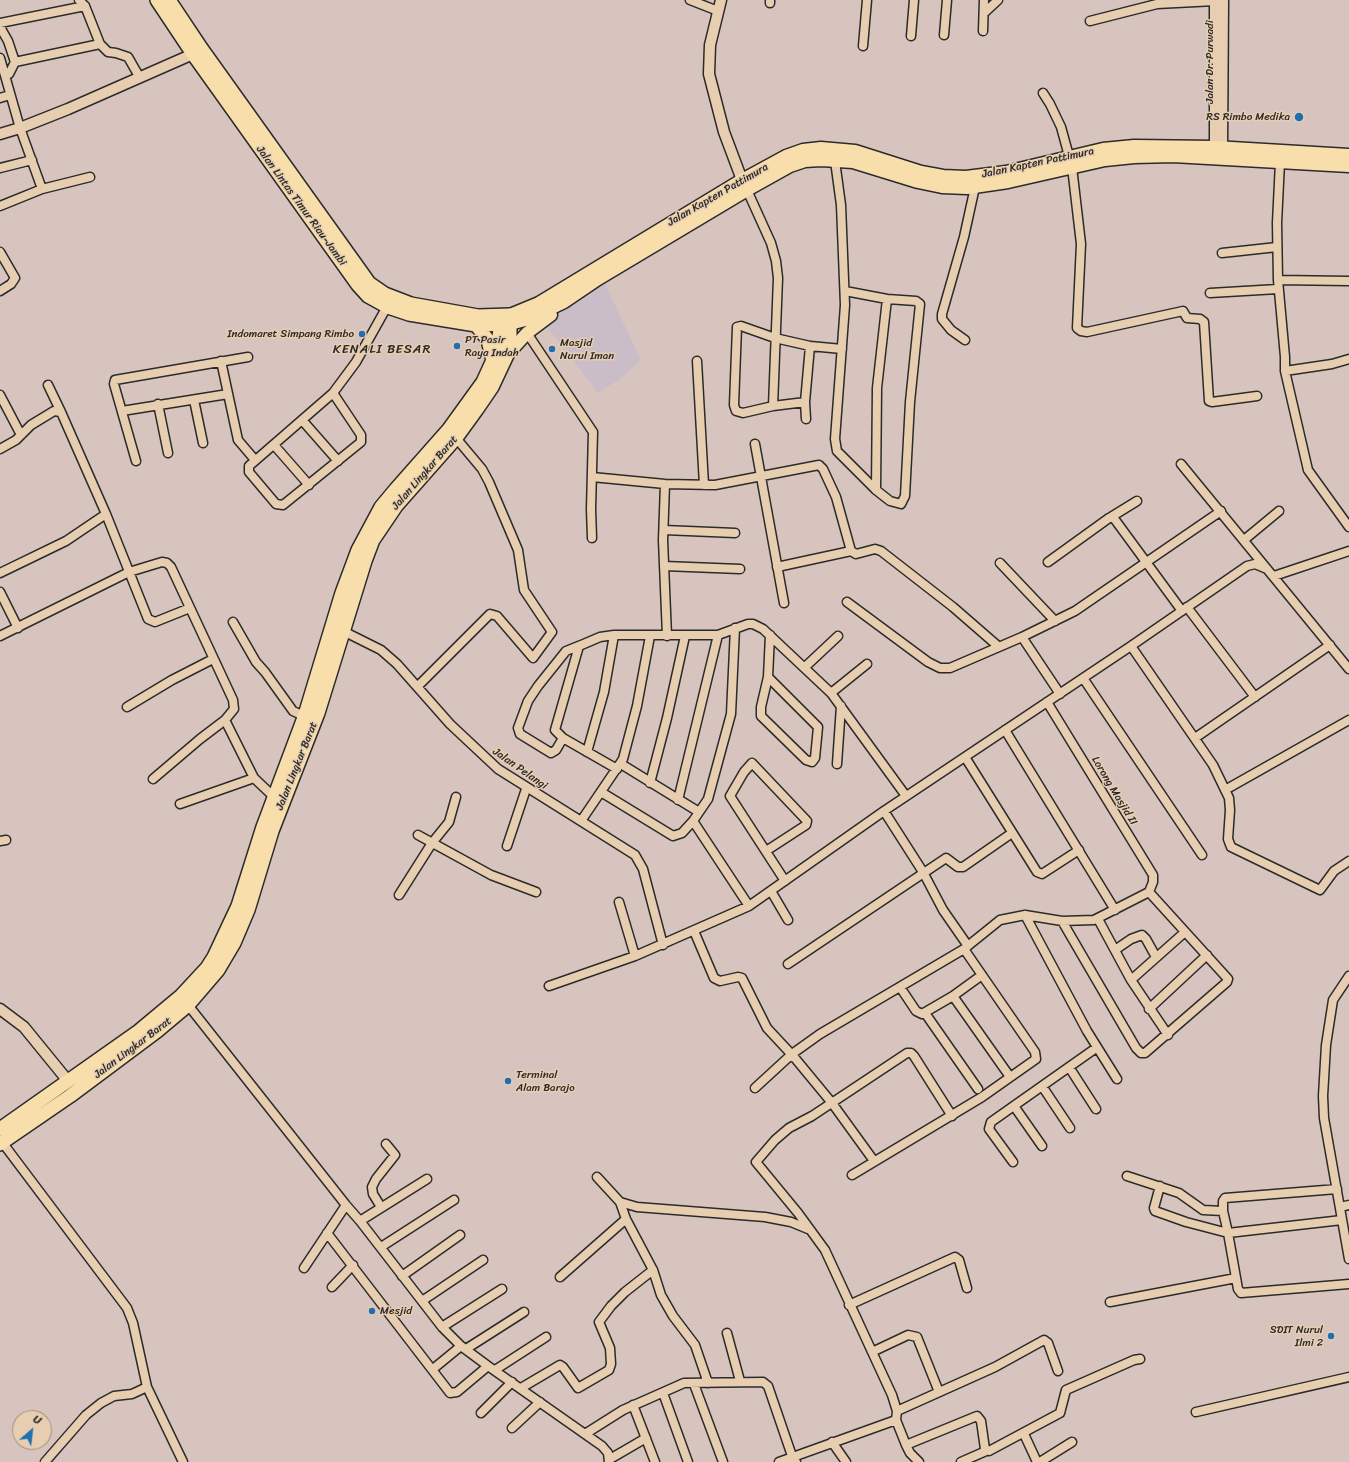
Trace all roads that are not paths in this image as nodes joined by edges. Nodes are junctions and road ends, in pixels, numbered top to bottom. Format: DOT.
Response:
graph roads {
  1 [pos="79,0"];
  2 [pos="157,0"];
  3 [pos="168,0"];
  4 [pos="690,0"];
  5 [pos="721,0"];
  6 [pos="867,0"];
  7 [pos="914,0"];
  8 [pos="947,0"];
  9 [pos="984,0"];
  10 [pos="998,0"];
  11 [pos="1218,0"];
  12 [pos="85,6"];
  13 [pos="718,11"];
  14 [pos="984,13"];
  15 [pos="1090,21"];
  16 [pos="0,23"];
  17 [pos="0,27"];
  18 [pos="983,32"];
  19 [pos="944,35"];
  20 [pos="910,36"];
  21 [pos="100,44"];
  22 [pos="862,46"];
  23 [pos="193,54"];
  24 [pos="0,58"];
  25 [pos="15,62"];
  26 [pos="5,75"];
  27 [pos="140,78"];
  28 [pos="1043,93"];
  29 [pos="10,95"];
  30 [pos="0,98"];
  31 [pos="20,128"];
  32 [pos="0,134"];
  33 [pos="1218,147"];
  34 [pos="1349,155"];
  35 [pos="32,160"];
  36 [pos="834,161"];
  37 [pos="1071,161"];
  38 [pos="1280,162"];
  39 [pos="1349,166"];
  40 [pos="0,168"];
  41 [pos="90,177"];
  42 [pos="745,185"];
  43 [pos="975,187"];
  44 [pos="42,189"];
  45 [pos="295,189"];
  46 [pos="0,206"];
  47 [pos="678,225"];
  48 [pos="1277,247"];
  49 [pos="1222,253"];
  50 [pos="0,254"];
  51 [pos="1278,280"];
  52 [pos="1349,281"];
  53 [pos="1278,289"];
  54 [pos="0,291"];
  55 [pos="845,291"];
  56 [pos="1210,293"];
  57 [pos="887,299"];
  58 [pos="390,302"];
  59 [pos="564,302"];
  60 [pos="506,320"];
  61 [pos="476,325"];
  62 [pos="527,333"];
  63 [pos="775,338"];
  64 [pos="965,340"];
  65 [pos="810,346"];
  66 [pos="842,349"];
  67 [pos="507,356"];
  68 [pos="248,357"];
  69 [pos="1349,359"];
  70 [pos="221,361"];
  71 [pos="493,361"];
  72 [pos="697,361"];
  73 [pos="1285,371"];
  74 [pos="48,385"];
  75 [pos="333,393"];
  76 [pos="228,394"];
  77 [pos="0,395"];
  78 [pos="1257,396"];
  79 [pos="194,400"];
  80 [pos="805,402"];
  81 [pos="158,404"];
  82 [pos="773,406"];
  83 [pos="122,411"];
  84 [pos="61,412"];
  85 [pos="806,419"];
  86 [pos="302,420"];
  87 [pos="21,435"];
  88 [pos="456,438"];
  89 [pos="203,443"];
  90 [pos="755,444"];
  91 [pos="274,445"];
  92 [pos="0,449"];
  93 [pos="168,453"];
  94 [pos="255,460"];
  95 [pos="136,461"];
  96 [pos="338,461"];
  97 [pos="1181,464"];
  98 [pos="761,476"];
  99 [pos="592,477"];
  100 [pos="665,484"];
  101 [pos="309,485"];
  102 [pos="704,485"];
  103 [pos="876,490"];
  104 [pos="1137,501"];
  105 [pos="1221,511"];
  106 [pos="1279,511"];
  107 [pos="106,514"];
  108 [pos="1111,517"];
  109 [pos="1349,528"];
  110 [pos="664,530"];
  111 [pos="735,533"];
  112 [pos="592,538"];
  113 [pos="1244,540"];
  114 [pos="851,551"];
  115 [pos="1349,551"];
  116 [pos="1048,562"];
  117 [pos="1000,563"];
  118 [pos="1146,563"];
  119 [pos="664,566"];
  120 [pos="777,567"];
  121 [pos="1267,568"];
  122 [pos="740,569"];
  123 [pos="129,572"];
  124 [pos="0,573"];
  125 [pos="1274,576"];
  126 [pos="0,592"];
  127 [pos="847,602"];
  128 [pos="784,603"];
  129 [pos="190,608"];
  130 [pos="1184,609"];
  131 [pos="1055,621"];
  132 [pos="233,622"];
  133 [pos="18,628"];
  134 [pos="736,628"];
  135 [pos="338,629"];
  136 [pos="614,635"];
  137 [pos="718,635"];
  138 [pos="770,635"];
  139 [pos="0,636"];
  140 [pos="650,636"];
  141 [pos="667,636"];
  142 [pos="685,636"];
  143 [pos="838,636"];
  144 [pos="1022,637"];
  145 [pos="580,645"];
  146 [pos="1330,645"];
  147 [pos="1131,646"];
  148 [pos="999,647"];
  149 [pos="213,659"];
  150 [pos="867,664"];
  151 [pos="805,667"];
  152 [pos="1349,669"];
  153 [pos="768,677"];
  154 [pos="1083,678"];
  155 [pos="418,686"];
  156 [pos="831,693"];
  157 [pos="1060,694"];
  158 [pos="1255,697"];
  159 [pos="1047,702"];
  160 [pos="841,706"];
  161 [pos="127,708"];
  162 [pos="304,716"];
  163 [pos="225,720"];
  164 [pos="1349,720"];
  165 [pos="1005,730"];
  166 [pos="563,738"];
  167 [pos="1195,738"];
  168 [pos="588,752"];
  169 [pos="965,757"];
  170 [pos="837,764"];
  171 [pos="619,767"];
  172 [pos="254,778"];
  173 [pos="153,779"];
  174 [pos="650,783"];
  175 [pos="526,789"];
  176 [pos="1225,790"];
  177 [pos="601,792"];
  178 [pos="456,796"];
  179 [pos="906,796"];
  180 [pos="274,797"];
  181 [pos="678,800"];
  182 [pos="180,804"];
  183 [pos="884,811"];
  184 [pos="699,812"];
  185 [pos="581,821"];
  186 [pos="693,821"];
  187 [pos="1012,833"];
  188 [pos="418,835"];
  189 [pos="432,843"];
  190 [pos="507,846"];
  191 [pos="1079,850"];
  192 [pos="766,851"];
  193 [pos="1202,854"];
  194 [pos="1349,861"];
  195 [pos="923,872"];
  196 [pos="785,881"];
  197 [pos="771,891"];
  198 [pos="536,892"];
  199 [pos="1149,892"];
  200 [pos="399,895"];
  201 [pos="619,902"];
  202 [pos="749,906"];
  203 [pos="1115,910"];
  204 [pos="1025,915"];
  205 [pos="1098,919"];
  206 [pos="788,920"];
  207 [pos="1062,921"];
  208 [pos="694,931"];
  209 [pos="1185,932"];
  210 [pos="663,945"];
  211 [pos="966,948"];
  212 [pos="1115,950"];
  213 [pos="1207,955"];
  214 [pos="635,956"];
  215 [pos="1156,957"];
  216 [pos="788,964"];
  217 [pos="982,975"];
  218 [pos="1349,976"];
  219 [pos="1131,980"];
  220 [pos="549,986"];
  221 [pos="900,986"];
  222 [pos="953,996"];
  223 [pos="188,1005"];
  224 [pos="0,1009"];
  225 [pos="1149,1009"];
  226 [pos="925,1013"];
  227 [pos="1168,1035"];
  228 [pos="1096,1048"];
  229 [pos="792,1054"];
  230 [pos="1069,1067"];
  231 [pos="1008,1074"];
  232 [pos="1117,1079"];
  233 [pos="68,1081"];
  234 [pos="1042,1086"];
  235 [pos="755,1088"];
  236 [pos="978,1089"];
  237 [pos="52,1100"];
  238 [pos="832,1103"];
  239 [pos="1014,1106"];
  240 [pos="39,1109"];
  241 [pos="1096,1109"];
  242 [pos="952,1116"];
  243 [pos="1070,1128"];
  244 [pos="0,1129"];
  245 [pos="1,1143"];
  246 [pos="386,1144"];
  247 [pos="1042,1146"];
  248 [pos="874,1161"];
  249 [pos="1013,1162"];
  250 [pos="852,1175"];
  251 [pos="1127,1176"];
  252 [pos="597,1177"];
  253 [pos="427,1179"];
  254 [pos="1160,1186"];
  255 [pos="1337,1189"];
  256 [pos="454,1200"];
  257 [pos="620,1202"];
  258 [pos="346,1205"];
  259 [pos="1349,1206"];
  260 [pos="382,1207"];
  261 [pos="1340,1207"];
  262 [pos="1223,1211"];
  263 [pos="626,1219"];
  264 [pos="1342,1220"];
  265 [pos="360,1221"];
  266 [pos="809,1229"];
  267 [pos="327,1233"];
  268 [pos="1228,1233"];
  269 [pos="460,1235"];
  270 [pos="381,1247"];
  271 [pos="1349,1259"];
  272 [pos="483,1260"];
  273 [pos="353,1266"];
  274 [pos="304,1268"];
  275 [pos="653,1270"];
  276 [pos="402,1276"];
  277 [pos="560,1277"];
  278 [pos="1236,1278"];
  279 [pos="1349,1284"];
  280 [pos="332,1287"];
  281 [pos="967,1288"];
  282 [pos="502,1289"];
  283 [pos="422,1302"];
  284 [pos="1110,1302"];
  285 [pos="849,1305"];
  286 [pos="524,1312"];
  287 [pos="442,1327"];
  288 [pos="727,1333"];
  289 [pos="546,1337"];
  290 [pos="464,1347"];
  291 [pos="872,1352"];
  292 [pos="1140,1359"];
  293 [pos="491,1368"];
  294 [pos="433,1369"];
  295 [pos="1058,1371"];
  296 [pos="1349,1377"];
  297 [pos="740,1381"];
  298 [pos="512,1382"];
  299 [pos="708,1383"];
  300 [pos="694,1384"];
  301 [pos="147,1387"];
  302 [pos="521,1388"];
  303 [pos="939,1392"];
  304 [pos="663,1393"];
  305 [pos="540,1402"];
  306 [pos="633,1405"];
  307 [pos="897,1411"];
  308 [pos="1196,1412"];
  309 [pos="481,1413"];
  310 [pos="896,1420"];
  311 [pos="512,1428"];
  312 [pos="586,1434"];
  313 [pos="1024,1434"];
  314 [pos="646,1438"];
  315 [pos="832,1442"];
  316 [pos="1072,1442"];
  317 [pos="906,1445"];
  318 [pos="986,1451"];
  319 [pos="47,1459"];
  320 [pos="794,1459"];
  321 [pos="610,1460"];
  322 [pos="57,1462"];
  323 [pos="183,1462"];
  324 [pos="655,1462"];
  325 [pos="688,1462"];
  326 [pos="723,1462"];
  327 [pos="779,1462"];
  328 [pos="846,1462"];
  329 [pos="919,1462"];
  330 [pos="961,1462"];
  331 [pos="1037,1462"];
  332 [pos="1040,1462"];
  1 -- 12 [label="street"];
  2 -- 23 [label="highway, Jalan Lintas Timur Riau-Jambi"];
  3 -- 45 [label="highway, Jalan Lintas Timur Riau-Jambi"];
  4 -- 13 [label="street"];
  5 -- 13 [label="street"];
  6 -- 22 [label="street"];
  7 -- 20 [label="street"];
  8 -- 19 [label="street"];
  9 -- 14 [label="street"];
  10 -- 14 [label="street"];
  11 -- 15 [label="street"];
  11 -- 33 [label="street, Jalan Dr. Purwadi"];
  12 -- 16 [label="street"];
  12 -- 21 [label="street"];
  13 -- 42 [label="street"];
  14 -- 18 [label="street"];
  17 -- 25 [label="street"];
  21 -- 25 [label="street"];
  21 -- 27 [label="street"];
  23 -- 27 [label="street"];
  23 -- 45 [label="highway, Jalan Lintas Timur Riau-Jambi"];
  24 -- 26 [label="street"];
  25 -- 26 [label="street"];
  26 -- 29 [label="street"];
  27 -- 31 [label="street"];
  28 -- 37 [label="street"];
  29 -- 30 [label="street"];
  29 -- 31 [label="street"];
  31 -- 32 [label="street"];
  31 -- 35 [label="street"];
  33 -- 34 [label="main road, Jalan Kapten Pattimura"];
  33 -- 37 [label="main road, Jalan Kapten Pattimura"];
  35 -- 40 [label="street"];
  35 -- 44 [label="street"];
  36 -- 42 [label="main road, Jalan Kapten Pattimura"];
  36 -- 43 [label="main road, Jalan Kapten Pattimura"];
  36 -- 55 [label="street"];
  37 -- 38 [label="main road, Jalan Kapten Pattimura"];
  37 -- 42 [label="main road, Jalan Kapten Pattimura"];
  37 -- 43 [label="main road, Jalan Kapten Pattimura"];
  37 -- 78 [label="street"];
  38 -- 39 [label="main road, Jalan Kapten Pattimura"];
  38 -- 48 [label="street"];
  41 -- 44 [label="street"];
  42 -- 47 [label="main road, Jalan Kapten Pattimura"];
  42 -- 63 [label="street"];
  43 -- 64 [label="street"];
  44 -- 46 [label="street"];
  45 -- 58 [label="highway, Jalan Lintas Timur Riau-Jambi"];
  47 -- 59 [label="main road, Jalan Kapten Pattimura"];
  47 -- 60 [label="main road, Jalan Kapten Pattimura"];
  48 -- 49 [label="street"];
  48 -- 51 [label="street"];
  50 -- 54 [label="street"];
  51 -- 52 [label="street"];
  51 -- 53 [label="street"];
  53 -- 56 [label="street"];
  53 -- 73 [label="street"];
  55 -- 57 [label="street"];
  55 -- 66 [label="street"];
  57 -- 103 [label="street"];
  57 -- 103 [label="street"];
  58 -- 60 [label="highway, Jalan Lintas Timur Riau-Jambi"];
  58 -- 61 [label="highway, Jalan Lintas Timur Riau-Jambi"];
  58 -- 75 [label="street"];
  59 -- 60 [label="main road, Jalan Kapten Pattimura"];
  59 -- 62 [label="main road"];
  60 -- 61 [label="highway, Jalan Lintas Timur Riau-Jambi"];
  60 -- 67 [label="highway, Jalan Lingkar Barat"];
  60 -- 71 [label="highway, Jalan Lingkar Barat"];
  61 -- 71 [label="highway"];
  62 -- 67 [label="main road"];
  62 -- 99 [label="street"];
  63 -- 65 [label="street"];
  63 -- 82 [label="street"];
  63 -- 82 [label="street"];
  65 -- 66 [label="street"];
  65 -- 80 [label="street"];
  66 -- 103 [label="street"];
  67 -- 88 [label="highway, Jalan Lingkar Barat"];
  68 -- 70 [label="street"];
  69 -- 73 [label="street"];
  70 -- 76 [label="street"];
  70 -- 83 [label="street"];
  71 -- 135 [label="highway, Jalan Lingkar Barat"];
  72 -- 102 [label="street"];
  73 -- 109 [label="street"];
  74 -- 84 [label="street"];
  75 -- 86 [label="street"];
  75 -- 96 [label="street"];
  76 -- 79 [label="street"];
  76 -- 94 [label="street"];
  77 -- 87 [label="street"];
  79 -- 81 [label="street"];
  79 -- 89 [label="street"];
  80 -- 82 [label="street"];
  80 -- 85 [label="street"];
  81 -- 83 [label="street"];
  81 -- 93 [label="street"];
  83 -- 95 [label="street"];
  84 -- 87 [label="street"];
  84 -- 107 [label="street"];
  86 -- 91 [label="street"];
  86 -- 96 [label="street"];
  87 -- 92 [label="street"];
  88 -- 135 [label="highway, Jalan Lingkar Barat"];
  88 -- 155 [label="street"];
  90 -- 98 [label="street"];
  91 -- 94 [label="street"];
  91 -- 101 [label="street"];
  94 -- 101 [label="street"];
  96 -- 101 [label="street"];
  97 -- 105 [label="street"];
  98 -- 102 [label="street"];
  98 -- 114 [label="street"];
  98 -- 120 [label="street"];
  99 -- 100 [label="street"];
  99 -- 112 [label="street"];
  100 -- 102 [label="street"];
  100 -- 110 [label="street"];
  104 -- 108 [label="street"];
  105 -- 113 [label="street"];
  105 -- 118 [label="street"];
  106 -- 113 [label="street"];
  107 -- 123 [label="street"];
  107 -- 124 [label="street"];
  108 -- 116 [label="street"];
  108 -- 118 [label="street"];
  110 -- 111 [label="street"];
  110 -- 119 [label="street"];
  113 -- 121 [label="street"];
  114 -- 120 [label="street"];
  114 -- 148 [label="street"];
  115 -- 125 [label="street"];
  117 -- 131 [label="street"];
  118 -- 130 [label="street"];
  118 -- 131 [label="street"];
  119 -- 122 [label="street"];
  119 -- 141 [label="street"];
  120 -- 128 [label="street"];
  121 -- 125 [label="street"];
  121 -- 130 [label="street"];
  123 -- 129 [label="street"];
  123 -- 129 [label="street"];
  123 -- 133 [label="street"];
  125 -- 146 [label="street"];
  126 -- 133 [label="street"];
  127 -- 148 [label="street"];
  129 -- 149 [label="street"];
  130 -- 147 [label="street"];
  130 -- 158 [label="street"];
  131 -- 144 [label="street"];
  132 -- 162 [label="street"];
  133 -- 139 [label="street"];
  134 -- 137 [label="street"];
  134 -- 138 [label="street"];
  134 -- 184 [label="street"];
  135 -- 155 [label="street, Jalan Pelangi"];
  135 -- 162 [label="highway, Jalan Lingkar Barat"];
  135 -- 223 [label="highway, Jalan Lingkar Barat"];
  136 -- 140 [label="street"];
  136 -- 145 [label="street"];
  136 -- 168 [label="street"];
  137 -- 142 [label="street"];
  137 -- 181 [label="street"];
  138 -- 151 [label="street"];
  138 -- 153 [label="street"];
  140 -- 141 [label="street"];
  140 -- 171 [label="street"];
  141 -- 142 [label="street"];
  142 -- 174 [label="street"];
  143 -- 151 [label="street"];
  144 -- 148 [label="street"];
  144 -- 157 [label="street"];
  145 -- 166 [label="street"];
  145 -- 166 [label="street"];
  146 -- 152 [label="street"];
  146 -- 158 [label="street"];
  147 -- 154 [label="street"];
  147 -- 167 [label="street"];
  149 -- 161 [label="street"];
  149 -- 163 [label="street"];
  150 -- 156 [label="street"];
  151 -- 156 [label="street"];
  153 -- 153 [label="street"];
  154 -- 157 [label="street"];
  154 -- 193 [label="street"];
  155 -- 175 [label="street, Jalan Pelangi"];
  156 -- 160 [label="street"];
  157 -- 159 [label="street"];
  158 -- 167 [label="street"];
  159 -- 165 [label="street"];
  159 -- 199 [label="street, Lorong Masjid II"];
  160 -- 170 [label="street"];
  160 -- 179 [label="street"];
  162 -- 180 [label="highway, Jalan Lingkar Barat"];
  163 -- 172 [label="street"];
  163 -- 173 [label="street"];
  164 -- 176 [label="street"];
  165 -- 169 [label="street"];
  165 -- 191 [label="street"];
  166 -- 168 [label="street"];
  167 -- 176 [label="street"];
  168 -- 171 [label="street"];
  169 -- 179 [label="street"];
  169 -- 187 [label="street"];
  171 -- 174 [label="street"];
  171 -- 177 [label="street"];
  172 -- 180 [label="street"];
  172 -- 182 [label="street"];
  174 -- 181 [label="street"];
  175 -- 185 [label="street, Jalan Pelangi"];
  175 -- 190 [label="street"];
  176 -- 194 [label="street"];
  177 -- 185 [label="street"];
  177 -- 186 [label="street"];
  178 -- 189 [label="street"];
  179 -- 183 [label="street"];
  180 -- 233 [label="highway, Jalan Lingkar Barat"];
  181 -- 184 [label="street"];
  183 -- 195 [label="street"];
  183 -- 196 [label="street"];
  184 -- 186 [label="street"];
  185 -- 210 [label="street, Jalan Pelangi"];
  186 -- 202 [label="street"];
  187 -- 191 [label="street"];
  187 -- 195 [label="street"];
  188 -- 189 [label="street"];
  189 -- 198 [label="street"];
  189 -- 200 [label="street"];
  191 -- 203 [label="street"];
  192 -- 192 [label="street"];
  192 -- 196 [label="street"];
  195 -- 211 [label="street"];
  195 -- 216 [label="street"];
  196 -- 197 [label="street"];
  197 -- 202 [label="street"];
  197 -- 206 [label="street"];
  199 -- 203 [label="street"];
  199 -- 209 [label="street"];
  201 -- 214 [label="street"];
  202 -- 208 [label="street"];
  203 -- 205 [label="street"];
  204 -- 207 [label="street"];
  204 -- 211 [label="street"];
  204 -- 228 [label="street"];
  205 -- 207 [label="street"];
  205 -- 212 [label="street"];
  207 -- 227 [label="street"];
  208 -- 210 [label="street"];
  208 -- 229 [label="street"];
  209 -- 213 [label="street"];
  209 -- 215 [label="street"];
  210 -- 214 [label="street"];
  211 -- 217 [label="street"];
  211 -- 221 [label="street"];
  212 -- 215 [label="street"];
  212 -- 219 [label="street"];
  213 -- 225 [label="street"];
  213 -- 227 [label="street"];
  214 -- 220 [label="street"];
  215 -- 219 [label="street"];
  217 -- 222 [label="street"];
  217 -- 242 [label="street"];
  218 -- 255 [label="street"];
  219 -- 225 [label="street"];
  221 -- 226 [label="street"];
  221 -- 229 [label="street"];
  222 -- 226 [label="street"];
  222 -- 231 [label="street"];
  223 -- 237 [label="highway, Jalan Lingkar Barat"];
  223 -- 258 [label="street"];
  224 -- 233 [label="street"];
  225 -- 227 [label="street"];
  226 -- 236 [label="street"];
  228 -- 230 [label="street"];
  228 -- 232 [label="street"];
  229 -- 235 [label="street"];
  229 -- 238 [label="street"];
  230 -- 234 [label="street"];
  230 -- 241 [label="street"];
  233 -- 237 [label="highway, Jalan Lingkar Barat"];
  234 -- 239 [label="street"];
  234 -- 243 [label="street"];
  237 -- 240 [label="highway, Jalan Lingkar Barat"];
  238 -- 242 [label="street"];
  238 -- 248 [label="street"];
  238 -- 266 [label="street"];
  239 -- 247 [label="street"];
  239 -- 249 [label="street"];
  240 -- 244 [label="highway, Jalan Lingkar Barat"];
  240 -- 245 [label="highway, Jalan Lingkar Barat"];
  242 -- 248 [label="street"];
  245 -- 301 [label="street"];
  246 -- 260 [label="street"];
  248 -- 250 [label="street"];
  251 -- 254 [label="street"];
  252 -- 257 [label="street"];
  253 -- 260 [label="street"];
  254 -- 262 [label="street"];
  254 -- 268 [label="street"];
  255 -- 261 [label="street"];
  255 -- 262 [label="street"];
  256 -- 270 [label="street"];
  257 -- 263 [label="street"];
  257 -- 266 [label="street"];
  258 -- 265 [label="street"];
  258 -- 267 [label="street"];
  259 -- 261 [label="street"];
  260 -- 265 [label="street"];
  261 -- 264 [label="street"];
  262 -- 268 [label="street"];
  263 -- 275 [label="street"];
  263 -- 277 [label="street"];
  264 -- 268 [label="street"];
  264 -- 271 [label="street"];
  265 -- 270 [label="street"];
  266 -- 285 [label="street"];
  267 -- 273 [label="street"];
  267 -- 274 [label="street"];
  268 -- 278 [label="street"];
  269 -- 276 [label="street"];
  270 -- 276 [label="street"];
  272 -- 283 [label="street"];
  273 -- 280 [label="street"];
  273 -- 294 [label="street"];
  275 -- 299 [label="street"];
  275 -- 302 [label="street"];
  276 -- 283 [label="street"];
  278 -- 279 [label="street"];
  278 -- 284 [label="street"];
  281 -- 285 [label="street"];
  282 -- 287 [label="street"];
  283 -- 287 [label="street"];
  285 -- 291 [label="street"];
  286 -- 290 [label="street"];
  287 -- 290 [label="street"];
  288 -- 297 [label="street"];
  289 -- 293 [label="street"];
  290 -- 293 [label="street"];
  290 -- 294 [label="street"];
  291 -- 303 [label="street"];
  291 -- 307 [label="street"];
  292 -- 313 [label="street"];
  293 -- 294 [label="street"];
  293 -- 298 [label="street"];
  295 -- 303 [label="street"];
  296 -- 308 [label="street"];
  297 -- 299 [label="street"];
  297 -- 320 [label="street"];
  298 -- 302 [label="street"];
  298 -- 309 [label="street"];
  299 -- 300 [label="street"];
  300 -- 304 [label="street"];
  300 -- 326 [label="street"];
  301 -- 319 [label="street"];
  301 -- 323 [label="street"];
  302 -- 305 [label="street"];
  303 -- 307 [label="street"];
  304 -- 306 [label="street"];
  304 -- 325 [label="street"];
  305 -- 311 [label="street"];
  305 -- 312 [label="street"];
  306 -- 312 [label="street"];
  306 -- 314 [label="street"];
  307 -- 310 [label="street"];
  310 -- 315 [label="street"];
  310 -- 317 [label="street"];
  312 -- 321 [label="street"];
  313 -- 318 [label="street"];
  313 -- 331 [label="street"];
  314 -- 321 [label="street"];
  314 -- 324 [label="street"];
  315 -- 320 [label="street"];
  315 -- 328 [label="street"];
  316 -- 332 [label="street"];
  317 -- 318 [label="street"];
  317 -- 329 [label="street"];
  318 -- 330 [label="street"];
  319 -- 322 [label="street"];
  320 -- 327 [label="street"];
}
